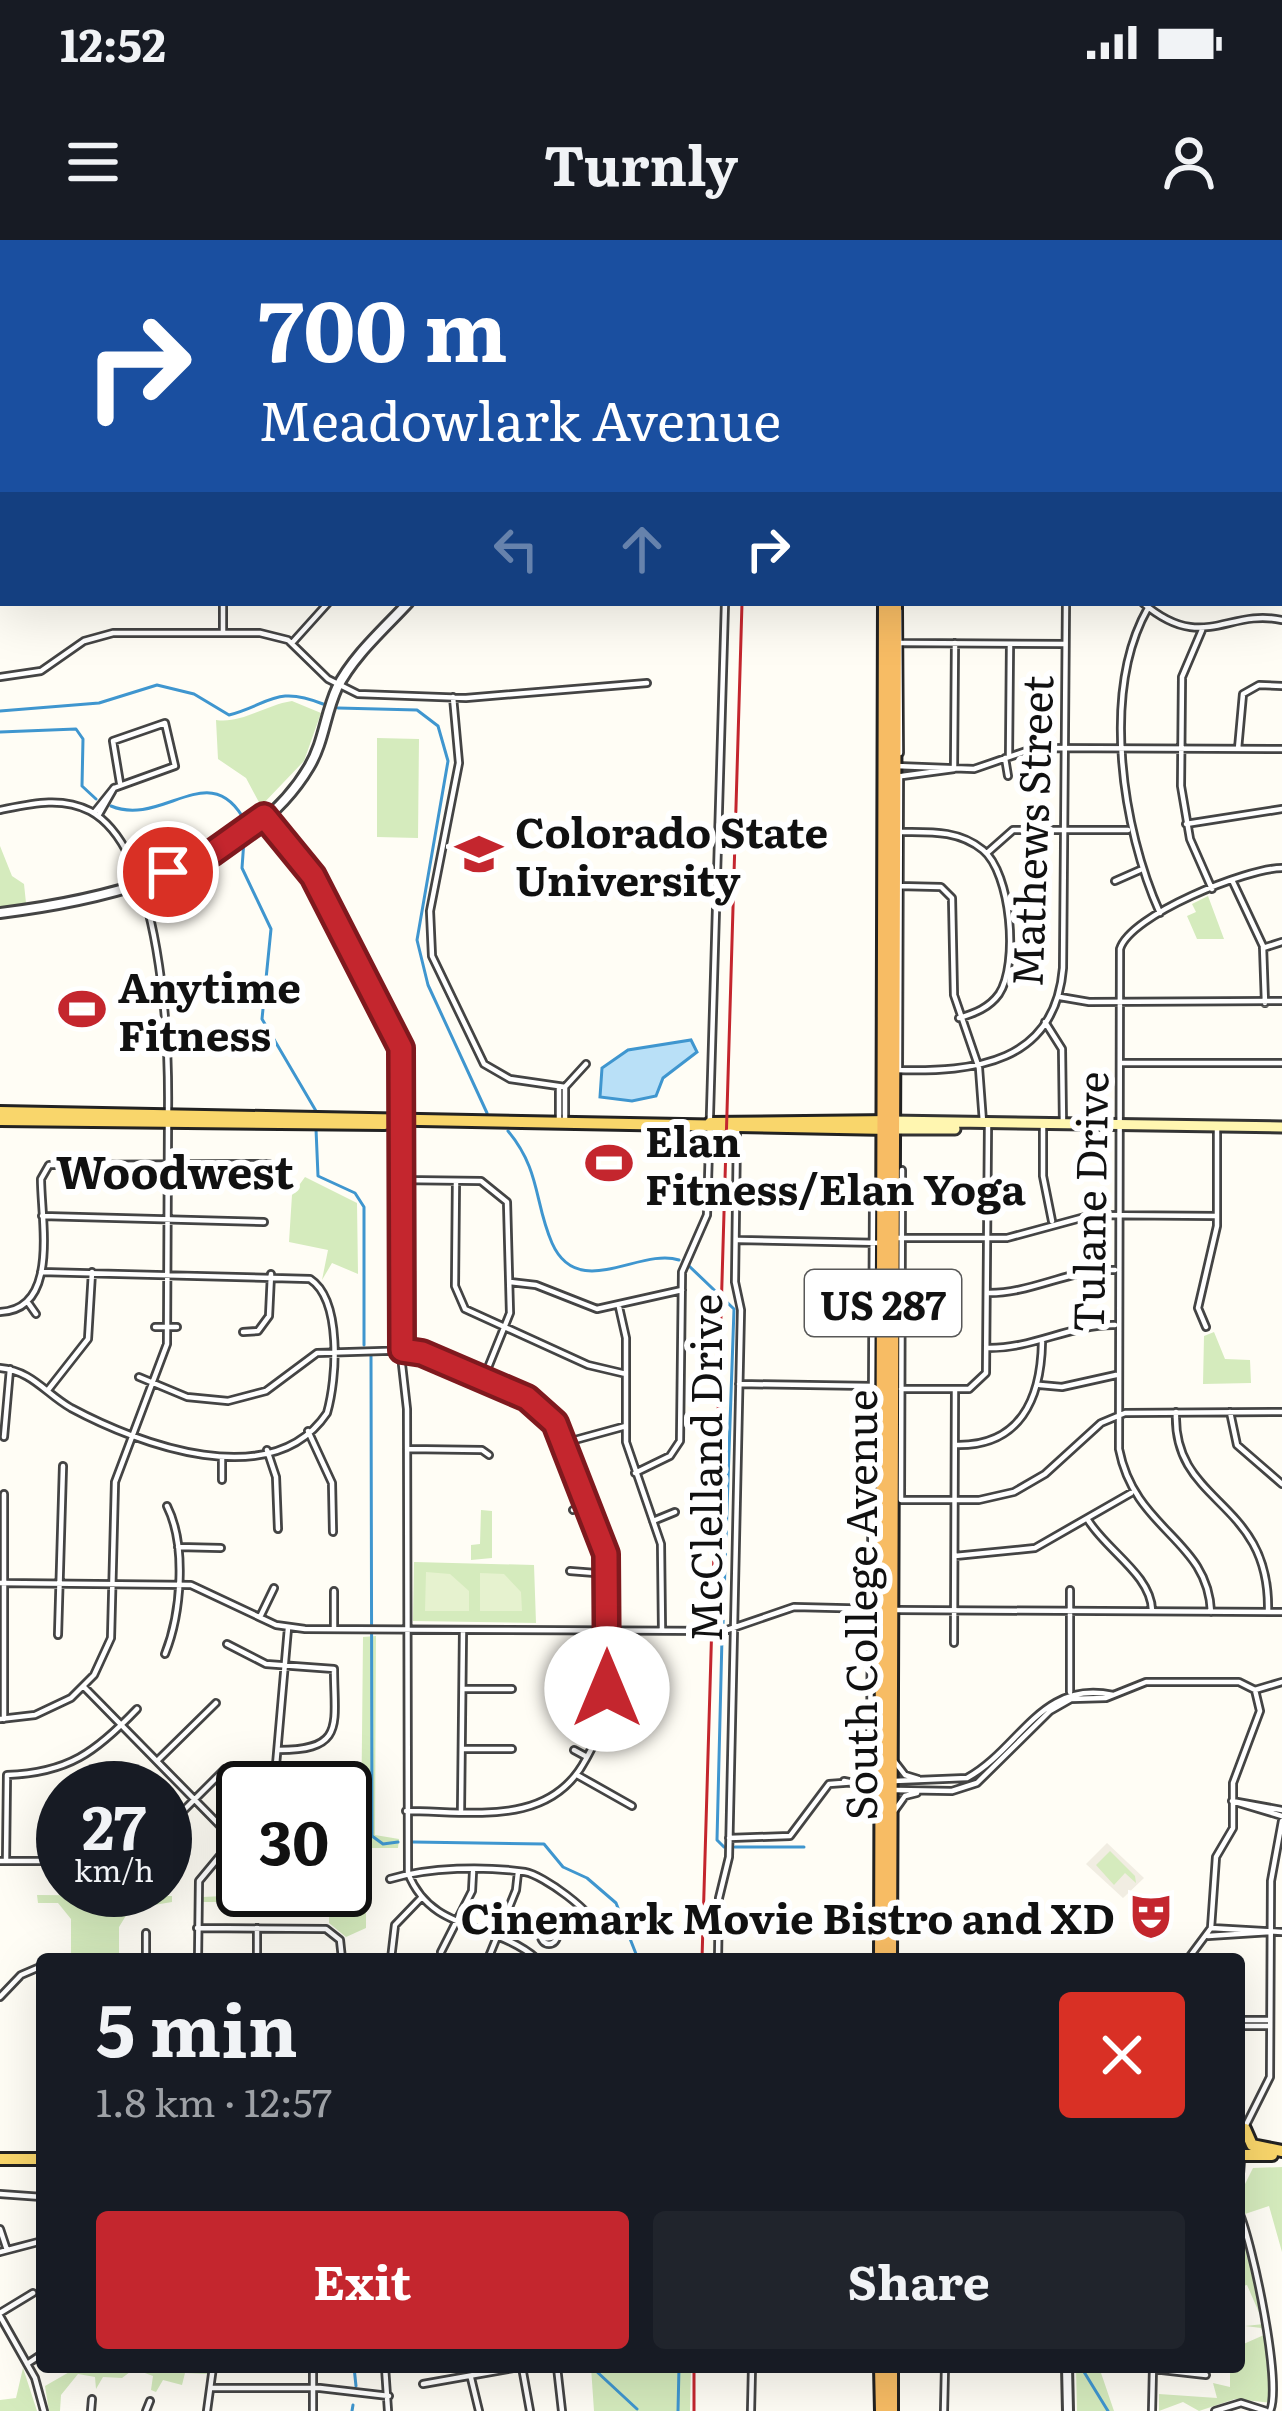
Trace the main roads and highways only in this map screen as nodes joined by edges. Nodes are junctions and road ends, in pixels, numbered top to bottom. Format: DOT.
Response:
graph roads {
  1 [pos="891,606"];
  2 [pos="892,770"];
  3 [pos="882,858"];
  4 [pos="895,882"];
  5 [pos="0,1116"];
  6 [pos="340,1117"];
  7 [pos="168,1118"];
  8 [pos="400,1120"];
  9 [pos="326,1124"];
  10 [pos="737,1124"];
  11 [pos="806,1124"];
  12 [pos="885,1125"];
  13 [pos="1282,1126"];
  14 [pos="887,1240"];
  15 [pos="888,1388"];
  16 [pos="881,1610"];
  17 [pos="881,1785"];
  18 [pos="881,1953"];
  19 [pos="890,1953"];
  20 [pos="1245,2129"];
  21 [pos="0,2155"];
  22 [pos="36,2155"];
  23 [pos="1282,2156"];
  24 [pos="1245,2158"];
  25 [pos="881,2373"];
  26 [pos="891,2373"];
  27 [pos="881,2411"];
  28 [pos="891,2411"];
  1 -- 2 [label="highway, South College Avenue / US 287"];
  2 -- 3 [label="highway, South College Avenue / US 287"];
  2 -- 4 [label="highway, South College Avenue / US 287"];
  3 -- 4 [label="highway"];
  3 -- 12 [label="highway, South College Avenue / US 287"];
  4 -- 12 [label="highway, South College Avenue / US 287"];
  5 -- 7 [label="main road"];
  5 -- 7 [label="main road"];
  6 -- 7 [label="main road"];
  6 -- 8 [label="main road"];
  6 -- 9 [label="main road"];
  7 -- 9 [label="main road"];
  8 -- 9 [label="main road"];
  8 -- 10 [label="main road"];
  10 -- 11 [label="main road"];
  10 -- 11 [label="main road"];
  11 -- 12 [label="main road"];
  11 -- 12 [label="main road"];
  12 -- 13 [label="main road"];
  12 -- 14 [label="highway, South College Avenue / US 287"];
  12 -- 14 [label="highway, South College Avenue / US 287"];
  14 -- 15 [label="highway, South College Avenue / US 287"];
  14 -- 15 [label="highway, South College Avenue / US 287"];
  15 -- 16 [label="highway, South College Avenue / US 287"];
  16 -- 17 [label="highway, South College Avenue / US 287"];
  16 -- 17 [label="highway, South College Avenue / US 287"];
  17 -- 18 [label="highway, South College Avenue / US 287"];
  17 -- 19 [label="highway, South College Avenue / US 287"];
  20 -- 23 [label="main road"];
  21 -- 22 [label="main road"];
  23 -- 24 [label="main road"];
  25 -- 27 [label="highway"];
  26 -- 28 [label="highway"];
}
